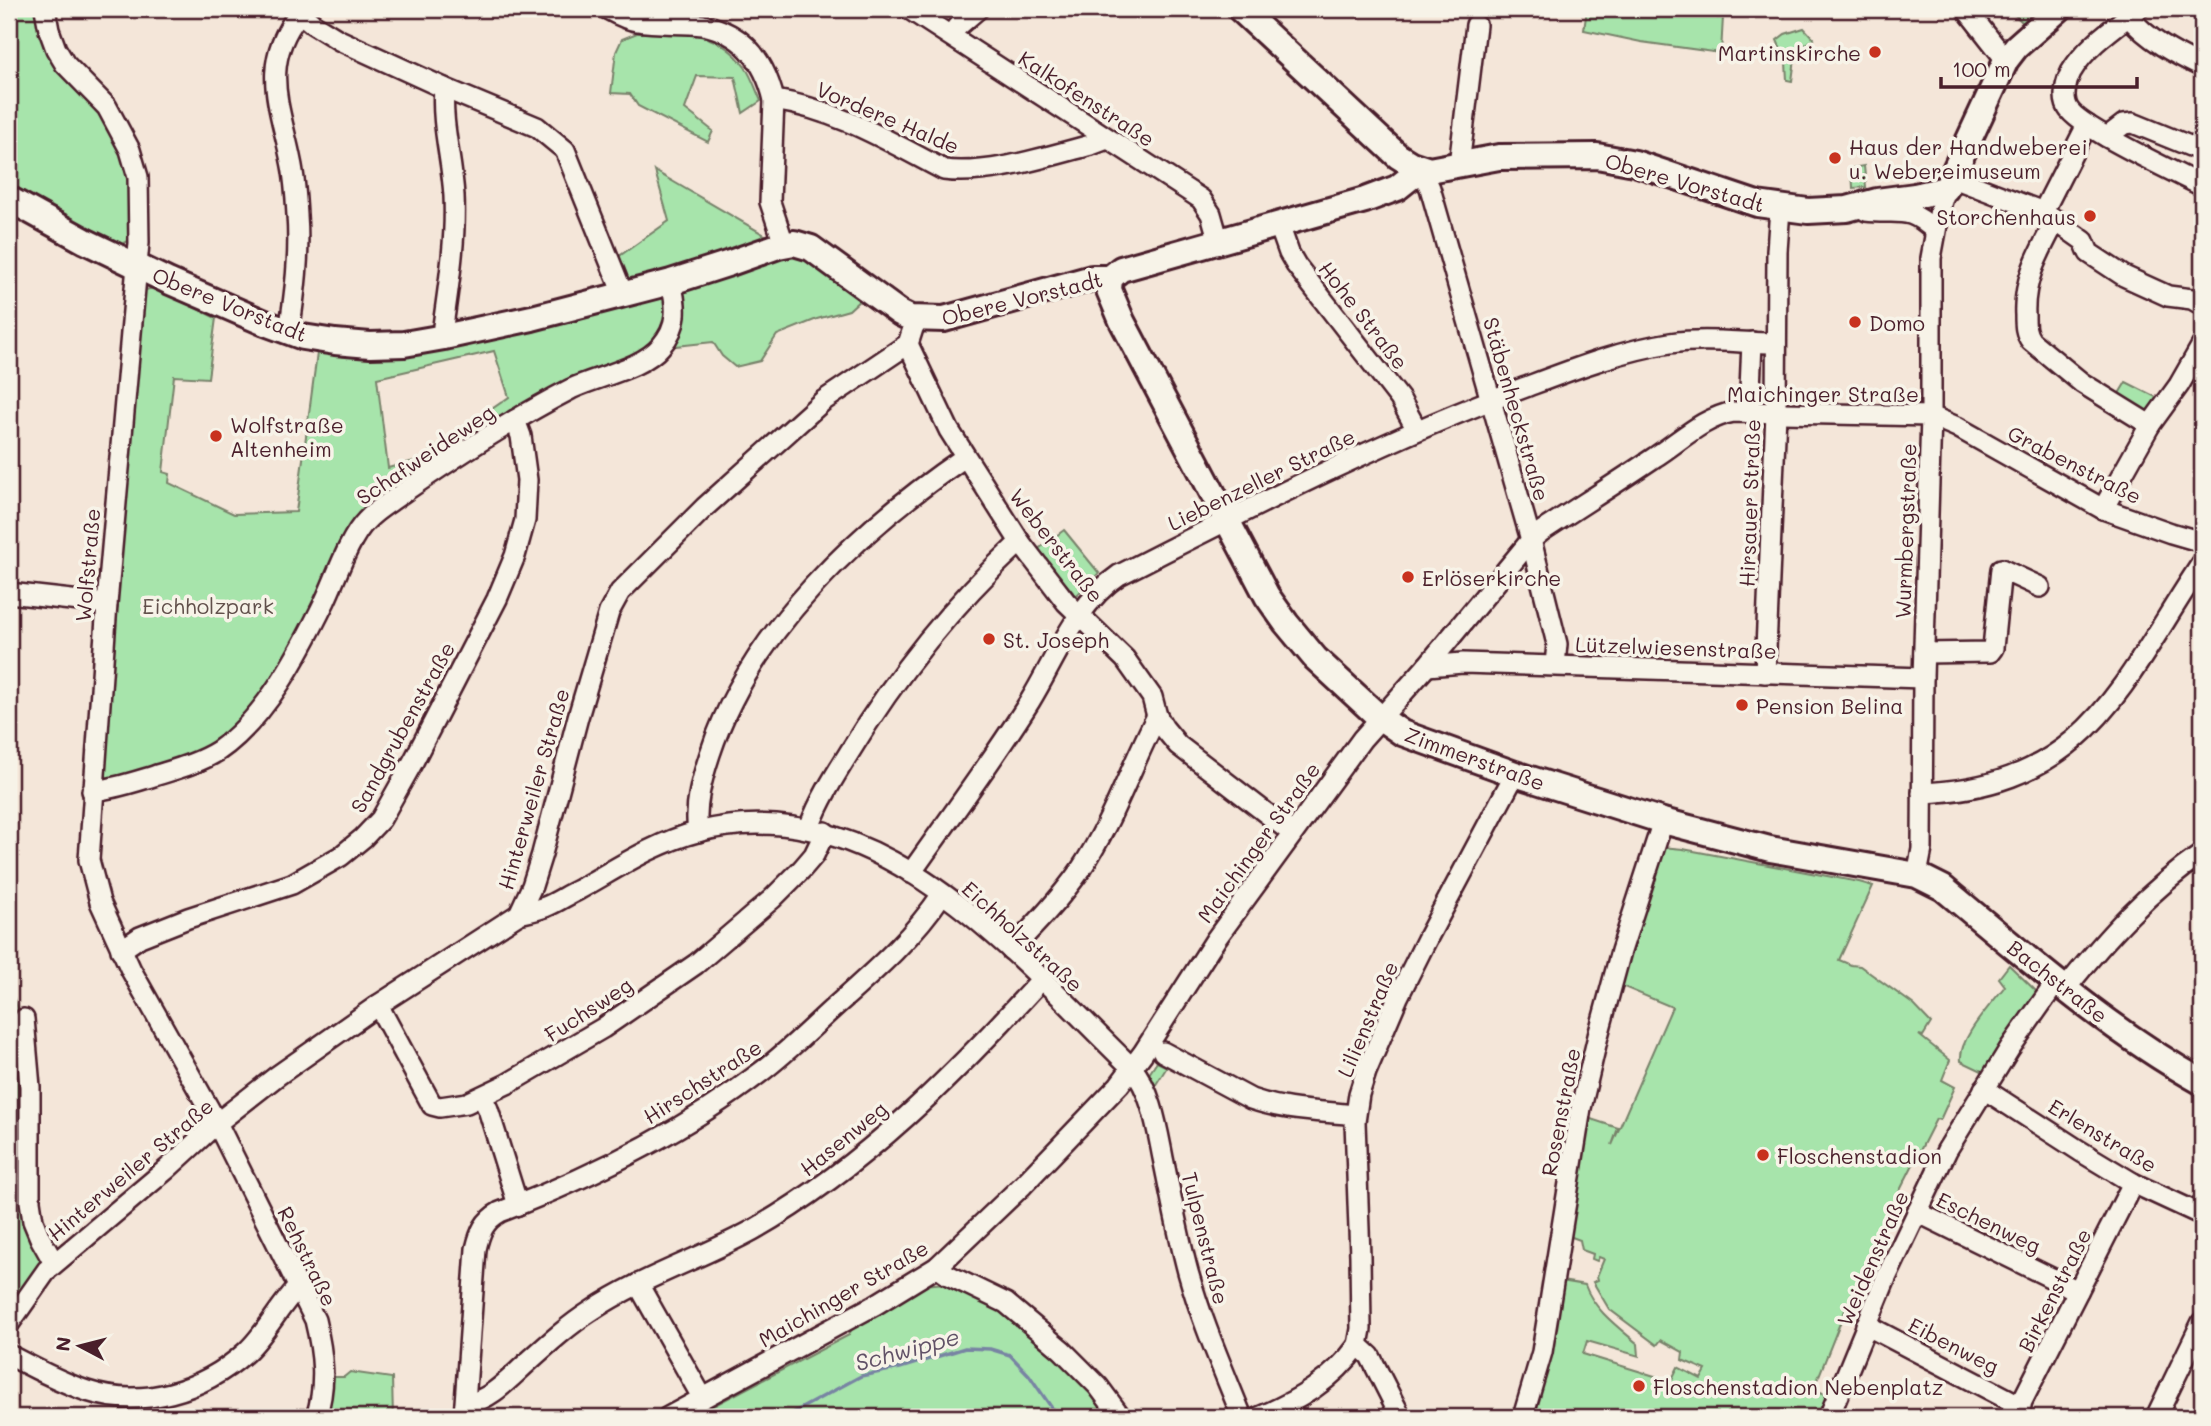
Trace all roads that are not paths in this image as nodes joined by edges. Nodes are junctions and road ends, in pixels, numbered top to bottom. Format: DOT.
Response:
graph roads {
  1 [pos="44,9"];
  2 [pos="607,9"];
  3 [pos="909,9"];
  4 [pos="978,9"];
  5 [pos="1240,9"];
  6 [pos="1966,9"];
  7 [pos="2059,9"];
  8 [pos="297,11"];
  9 [pos="2133,13"];
  10 [pos="1476,25"];
  11 [pos="951,36"];
  12 [pos="2006,60"];
  13 [pos="2202,67"];
  14 [pos="443,88"];
  15 [pos="774,100"];
  16 [pos="2087,125"];
  17 [pos="2107,137"];
  18 [pos="1107,139"];
  19 [pos="2202,151"];
  20 [pos="1459,165"];
  21 [pos="1420,169"];
  22 [pos="1948,183"];
  23 [pos="2202,186"];
  24 [pos="9,198"];
  25 [pos="1780,208"];
  26 [pos="1847,209"];
  27 [pos="2050,216"];
  28 [pos="1279,225"];
  29 [pos="1935,231"];
  30 [pos="1219,242"];
  31 [pos="784,244"];
  32 [pos="136,266"];
  33 [pos="1110,278"];
  34 [pos="671,282"];
  35 [pos="623,295"];
  36 [pos="2202,304"];
  37 [pos="916,319"];
  38 [pos="289,332"];
  39 [pos="444,337"];
  40 [pos="1752,342"];
  41 [pos="1776,343"];
  42 [pos="908,344"];
  43 [pos="2202,345"];
  44 [pos="1490,399"];
  45 [pos="1749,413"];
  46 [pos="1776,413"];
  47 [pos="1931,416"];
  48 [pos="515,420"];
  49 [pos="2150,425"];
  50 [pos="1417,430"];
  51 [pos="964,457"];
  52 [pos="2103,509"];
  53 [pos="1226,521"];
  54 [pos="1531,540"];
  55 [pos="1020,542"];
  56 [pos="2202,542"];
  57 [pos="2202,563"];
  58 [pos="2040,587"];
  59 [pos="9,593"];
  60 [pos="107,604"];
  61 [pos="1079,614"];
  62 [pos="1924,653"];
  63 [pos="1427,666"];
  64 [pos="1555,666"];
  65 [pos="1765,673"];
  66 [pos="1923,678"];
  67 [pos="1157,716"];
  68 [pos="1379,717"];
  69 [pos="1515,774"];
  70 [pos="92,792"];
  71 [pos="1922,793"];
  72 [pos="1663,821"];
  73 [pos="817,830"];
  74 [pos="698,832"];
  75 [pos="1292,833"];
  76 [pos="2202,854"];
  77 [pos="911,873"];
  78 [pos="1917,875"];
  79 [pos="942,894"];
  80 [pos="519,914"];
  81 [pos="121,950"];
  82 [pos="1011,950"];
  83 [pos="1041,980"];
  84 [pos="2062,985"];
  85 [pos="378,1005"];
  86 [pos="24,1019"];
  87 [pos="1163,1052"];
  88 [pos="1132,1068"];
  89 [pos="2202,1082"];
  90 [pos="1984,1089"];
  91 [pos="482,1097"];
  92 [pos="1355,1115"];
  93 [pos="217,1123"];
  94 [pos="2133,1183"];
  95 [pos="518,1205"];
  96 [pos="1917,1212"];
  97 [pos="2202,1215"];
  98 [pos="54,1263"];
  99 [pos="937,1267"];
  100 [pos="638,1284"];
  101 [pos="299,1286"];
  102 [pos="2078,1292"];
  103 [pos="2202,1322"];
  104 [pos="9,1324"];
  105 [pos="1866,1325"];
  106 [pos="1358,1345"];
  107 [pos="9,1355"];
  108 [pos="702,1397"];
  109 [pos="464,1411"];
  110 [pos="2022,1412"];
  111 [pos="316,1417"];
  112 [pos="668,1417"];
  113 [pos="1121,1417"];
  114 [pos="1242,1417"];
  115 [pos="1259,1417"];
  116 [pos="1401,1417"];
  117 [pos="1523,1417"];
  118 [pos="1829,1417"];
  119 [pos="2155,1417"];
  1 -- 32 [label="street, Wolfstraße"];
  2 -- 15 [label="street"];
  3 -- 11 [label="street, Kalkofenstraße"];
  4 -- 11 [label="street"];
  5 -- 21 [label="main road"];
  6 -- 12 [label="street"];
  7 -- 12 [label="main road"];
  8 -- 14 [label="street"];
  8 -- 38 [label="street"];
  9 -- 13 [label="street"];
  9 -- 16 [label="street"];
  10 -- 20 [label="street"];
  11 -- 18 [label="street, Kalkofenstraße"];
  12 -- 22 [label="main road"];
  14 -- 35 [label="street"];
  14 -- 39 [label="street"];
  15 -- 18 [label="street, Vordere Halde"];
  15 -- 31 [label="street"];
  16 -- 17 [label="street"];
  16 -- 27 [label="street"];
  17 -- 19 [label="street"];
  17 -- 23 [label="street"];
  18 -- 30 [label="street, Kalkofenstraße"];
  20 -- 21 [label="main road, Obere Vorstadt"];
  20 -- 25 [label="main road, Obere Vorstadt"];
  21 -- 28 [label="main road, Obere Vorstadt"];
  21 -- 44 [label="street, Stäbenheckstraße"];
  22 -- 26 [label="main road, Obere Vorstadt"];
  22 -- 27 [label="street"];
  22 -- 29 [label="street, Wurmbergstraße"];
  24 -- 32 [label="main road, Obere Vorstadt"];
  25 -- 26 [label="main road, Obere Vorstadt"];
  25 -- 41 [label="street, Hirsauer Straße"];
  26 -- 29 [label="street"];
  27 -- 36 [label="street"];
  27 -- 49 [label="street"];
  28 -- 30 [label="main road, Obere Vorstadt"];
  28 -- 50 [label="street, Hohe Straße"];
  29 -- 47 [label="street, Wurmbergstraße"];
  30 -- 33 [label="main road, Obere Vorstadt"];
  31 -- 34 [label="main road, Obere Vorstadt"];
  31 -- 37 [label="main road, Obere Vorstadt"];
  32 -- 38 [label="main road, Obere Vorstadt"];
  32 -- 60 [label="street, Wolfstraße"];
  33 -- 37 [label="main road, Obere Vorstadt"];
  33 -- 53 [label="main road, Zimmerstraße"];
  34 -- 35 [label="main road, Obere Vorstadt"];
  34 -- 48 [label="street, Schafweideweg"];
  35 -- 39 [label="main road, Obere Vorstadt"];
  37 -- 42 [label="street"];
  38 -- 39 [label="main road, Obere Vorstadt"];
  40 -- 41 [label="street, Liebenzeller Straße"];
  40 -- 44 [label="street, Liebenzeller Straße"];
  40 -- 45 [label="street, Hirsauer Straße"];
  41 -- 46 [label="street, Hirsauer Straße"];
  42 -- 51 [label="street, Weberstraße"];
  42 -- 80 [label="street, Hinterweiler Straße"];
  43 -- 49 [label="street"];
  44 -- 50 [label="street, Liebenzeller Straße"];
  44 -- 54 [label="street, Stäbenheckstraße"];
  45 -- 46 [label="street, Maichinger Straße"];
  45 -- 54 [label="street, Maichinger Straße"];
  46 -- 47 [label="street, Maichinger Straße"];
  46 -- 65 [label="street, Hirsauer Straße"];
  47 -- 52 [label="street, Grabenstraße"];
  47 -- 62 [label="street, Wurmbergstraße"];
  48 -- 70 [label="street, Schafweideweg"];
  48 -- 81 [label="street, Sandgrubenstraße"];
  49 -- 52 [label="street"];
  50 -- 53 [label="street, Liebenzeller Straße"];
  51 -- 55 [label="street, Weberstraße"];
  51 -- 74 [label="street"];
  52 -- 56 [label="street, Grabenstraße"];
  53 -- 61 [label="street, Liebenzeller Straße"];
  53 -- 68 [label="main road, Zimmerstraße"];
  54 -- 63 [label="street, Maichinger Straße"];
  54 -- 64 [label="street, Stäbenheckstraße"];
  55 -- 61 [label="street, Weberstraße"];
  55 -- 73 [label="street, Fuchsweg"];
  57 -- 71 [label="street"];
  58 -- 62 [label="street"];
  59 -- 60 [label="street"];
  60 -- 70 [label="street, Wolfstraße"];
  61 -- 67 [label="street, Weberstraße"];
  61 -- 77 [label="street, Liebenzeller Straße"];
  62 -- 66 [label="street, Wurmbergstraße"];
  63 -- 64 [label="street, Lützelwiesenstraße"];
  63 -- 68 [label="street, Maichinger Straße"];
  64 -- 65 [label="street, Lützelwiesenstraße"];
  65 -- 66 [label="street, Lützelwiesenstraße"];
  66 -- 71 [label="street, Wurmbergstraße"];
  67 -- 75 [label="street, Weberstraße"];
  67 -- 82 [label="street"];
  68 -- 69 [label="main road, Zimmerstraße"];
  68 -- 75 [label="street, Maichinger Straße"];
  69 -- 72 [label="main road, Zimmerstraße"];
  69 -- 92 [label="street, Lilienstraße"];
  70 -- 81 [label="street, Wolfstraße"];
  71 -- 78 [label="street, Wurmbergstraße"];
  72 -- 78 [label="main road, Zimmerstraße"];
  72 -- 117 [label="street, Rosenstraße"];
  73 -- 74 [label="street, Eichholzstraße"];
  73 -- 77 [label="street, Eichholzstraße"];
  73 -- 91 [label="street, Fuchsweg"];
  74 -- 80 [label="street, Eichholzstraße"];
  75 -- 88 [label="street, Maichinger Straße"];
  76 -- 84 [label="street, Weidenstraße"];
  77 -- 79 [label="street, Eichholzstraße"];
  78 -- 84 [label="main road, Bachstraße"];
  79 -- 82 [label="street, Eichholzstraße"];
  79 -- 95 [label="street, Hirschstraße"];
  80 -- 85 [label="street, Hinterweiler Straße"];
  81 -- 93 [label="street, Wolfstraße"];
  82 -- 83 [label="street, Eichholzstraße"];
  83 -- 88 [label="street, Eichholzstraße"];
  83 -- 100 [label="street, Hasenweg"];
  84 -- 89 [label="main road, Bachstraße"];
  84 -- 90 [label="street, Weidenstraße"];
  85 -- 91 [label="street, Fuchsweg"];
  85 -- 93 [label="street, Hinterweiler Straße"];
  86 -- 98 [label="street, Hinterweiler Straße"];
  87 -- 92 [label="street"];
  88 -- 99 [label="street, Maichinger Straße"];
  88 -- 114 [label="street, Tulpenstraße"];
  90 -- 94 [label="street, Erlenstraße"];
  90 -- 96 [label="street, Weidenstraße"];
  91 -- 95 [label="street"];
  92 -- 106 [label="street, Lilienstraße"];
  93 -- 98 [label="street, Hinterweiler Straße"];
  93 -- 101 [label="street, Rehstraße"];
  94 -- 97 [label="street, Erlenstraße"];
  94 -- 102 [label="street, Birkenstraße"];
  95 -- 109 [label="street, Hirschstraße"];
  96 -- 102 [label="street, Eschenweg"];
  96 -- 105 [label="street, Weidenstraße"];
  98 -- 104 [label="street, Hinterweiler Straße"];
  99 -- 108 [label="street, Maichinger Straße"];
  99 -- 113 [label="street"];
  100 -- 108 [label="street"];
  100 -- 109 [label="street, Hasenweg"];
  101 -- 107 [label="street"];
  101 -- 111 [label="street, Rehstraße"];
  102 -- 110 [label="street, Birkenstraße"];
  103 -- 119 [label="street"];
  105 -- 110 [label="street, Eibenweg"];
  105 -- 118 [label="street, Weidenstraße"];
  106 -- 115 [label="street"];
  106 -- 116 [label="street"];
  108 -- 112 [label="street, Maichinger Straße"];
}
